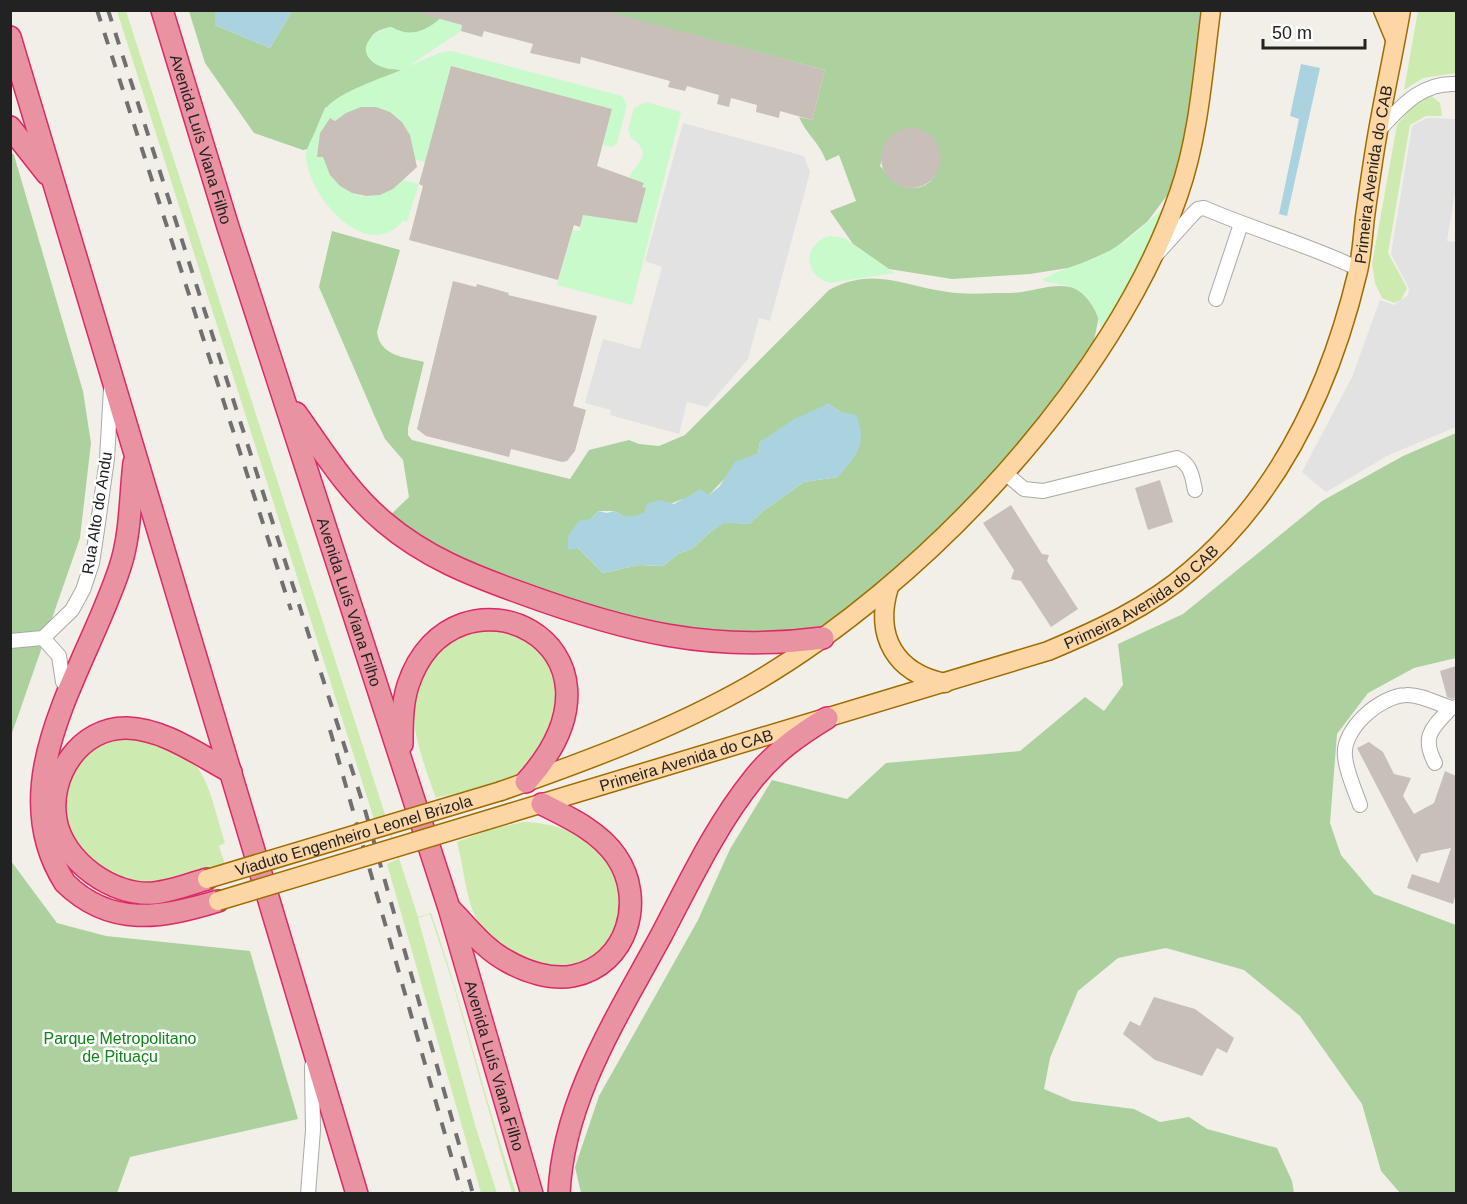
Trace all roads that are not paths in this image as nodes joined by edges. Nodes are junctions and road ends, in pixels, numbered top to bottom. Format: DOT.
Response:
graph roads {
  1 [pos="162,10"];
  2 [pos="1220,10"];
  3 [pos="1383,10"];
  4 [pos="1401,10"];
  5 [pos="1210,19"];
  6 [pos="10,37"];
  7 [pos="1396,41"];
  8 [pos="1456,84"];
  9 [pos="10,127"];
  10 [pos="1378,131"];
  11 [pos="56,186"];
  12 [pos="1241,224"];
  13 [pos="1149,263"];
  14 [pos="1359,269"];
  15 [pos="1215,299"];
  16 [pos="112,372"];
  17 [pos="283,394"];
  18 [pos="135,453"];
  19 [pos="1004,472"];
  20 [pos="1195,490"];
  21 [pos="889,587"];
  22 [pos="43,638"];
  23 [pos="823,638"];
  24 [pos="10,641"];
  25 [pos="63,682"];
  26 [pos="945,683"];
  27 [pos="1454,708"];
  28 [pos="827,718"];
  29 [pos="401,760"];
  30 [pos="1435,763"];
  31 [pos="231,772"];
  32 [pos="526,782"];
  33 [pos="501,791"];
  34 [pos="542,804"];
  35 [pos="1360,805"];
  36 [pos="510,813"];
  37 [pos="207,879"];
  38 [pos="218,901"];
  39 [pos="449,908"];
  40 [pos="312,1040"];
  41 [pos="308,1194"];
  42 [pos="357,1194"];
  43 [pos="532,1194"];
  44 [pos="559,1194"];
  1 -- 17 [label="highway, Avenida Luís Viana Filho"];
  2 -- 5 [label="main road"];
  3 -- 7 [label="main road"];
  4 -- 7 [label="main road, Primeira Avenida do CAB"];
  5 -- 13 [label="main road, Primeira Avenida do CAB"];
  6 -- 11 [label="highway"];
  7 -- 10 [label="main road, Primeira Avenida do CAB"];
  8 -- 10 [label="lane"];
  9 -- 11 [label="highway"];
  10 -- 14 [label="main road, Primeira Avenida do CAB"];
  11 -- 16 [label="highway"];
  12 -- 13 [label="lane"];
  12 -- 14 [label="lane"];
  12 -- 15 [label="lane"];
  13 -- 19 [label="main road, Primeira Avenida do CAB"];
  14 -- 26 [label="main road, Primeira Avenida do CAB"];
  16 -- 18 [label="highway"];
  16 -- 22 [label="lane, Rua Alto do Andu"];
  17 -- 23 [label="highway"];
  17 -- 29 [label="highway, Avenida Luís Viana Filho"];
  18 -- 25 [label="highway"];
  18 -- 31 [label="highway"];
  19 -- 20 [label="lane"];
  19 -- 21 [label="main road, Primeira Avenida do CAB"];
  21 -- 23 [label="main road, Primeira Avenida do CAB"];
  21 -- 26 [label="main road"];
  22 -- 24 [label="lane"];
  22 -- 25 [label="lane"];
  23 -- 32 [label="main road, Primeira Avenida do CAB"];
  25 -- 38 [label="highway"];
  26 -- 28 [label="main road, Primeira Avenida do CAB"];
  27 -- 30 [label="lane"];
  27 -- 35 [label="lane"];
  28 -- 34 [label="main road, Primeira Avenida do CAB"];
  28 -- 44 [label="highway"];
  29 -- 32 [label="highway"];
  29 -- 39 [label="highway, Avenida Luís Viana Filho"];
  31 -- 37 [label="highway"];
  31 -- 40 [label="highway"];
  32 -- 33 [label="main road, Primeira Avenida do CAB"];
  33 -- 37 [label="main road, Viaduto Engenheiro Leonel Brizola, bridge"];
  34 -- 36 [label="main road, Primeira Avenida do CAB"];
  34 -- 39 [label="highway"];
  36 -- 38 [label="main road, Viaduto Engenheiro Leonel Brizola, bridge"];
  39 -- 43 [label="highway, Avenida Luís Viana Filho"];
  40 -- 41 [label="lane"];
  40 -- 42 [label="highway"];
}
